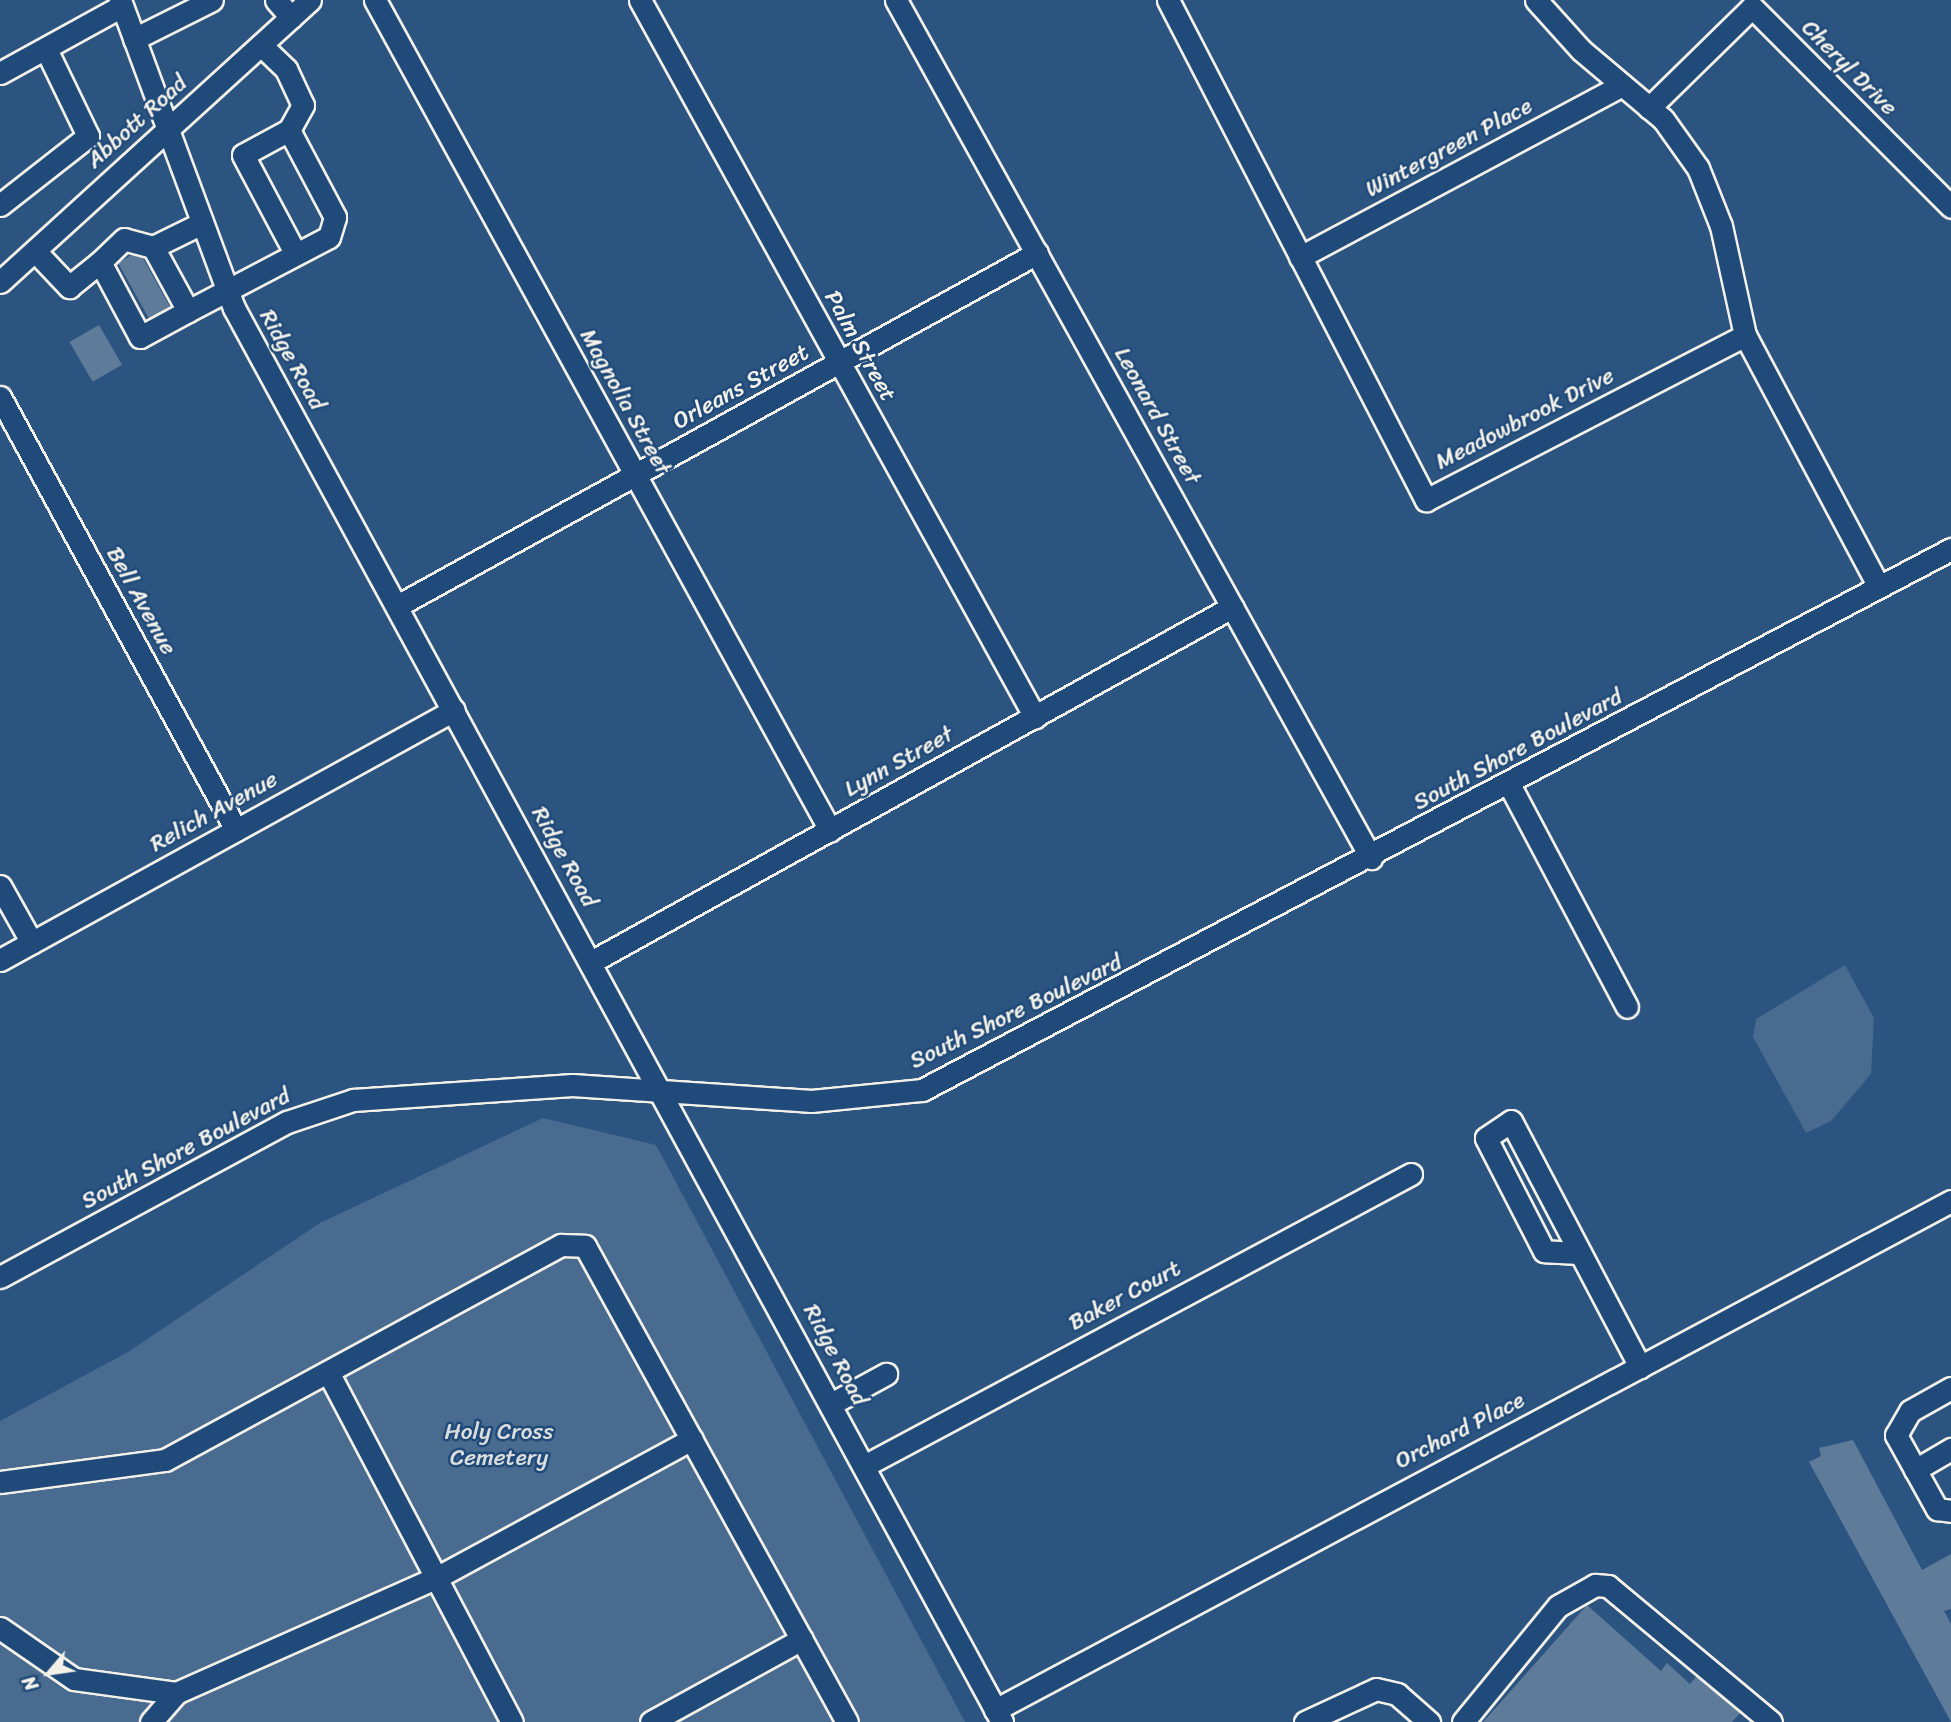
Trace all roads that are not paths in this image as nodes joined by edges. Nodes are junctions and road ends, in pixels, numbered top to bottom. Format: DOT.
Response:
graph roads {
  1 [pos="276,0"];
  2 [pos="310,0"];
  3 [pos="375,0"];
  4 [pos="640,0"];
  5 [pos="897,0"];
  6 [pos="1168,0"];
  7 [pos="1536,0"];
  8 [pos="201,2"];
  9 [pos="121,3"];
  10 [pos="291,17"];
  11 [pos="134,39"];
  12 [pos="261,45"];
  13 [pos="47,51"];
  14 [pos="0,73"];
  15 [pos="1622,85"];
  16 [pos="1649,108"];
  17 [pos="167,130"];
  18 [pos="284,133"];
  19 [pos="0,205"];
  20 [pos="1951,208"];
  21 [pos="202,223"];
  22 [pos="153,247"];
  23 [pos="292,247"];
  24 [pos="35,251"];
  25 [pos="1037,253"];
  26 [pos="1300,257"];
  27 [pos="100,262"];
  28 [pos="0,282"];
  29 [pos="227,288"];
  30 [pos="188,311"];
  31 [pos="1745,335"];
  32 [pos="840,363"];
  33 [pos="0,397"];
  34 [pos="8,433"];
  35 [pos="635,475"];
  36 [pos="1951,549"];
  37 [pos="1879,587"];
  38 [pos="397,606"];
  39 [pos="1232,607"];
  40 [pos="454,710"];
  41 [pos="1035,717"];
  42 [pos="1509,784"];
  43 [pos="236,830"];
  44 [pos="830,830"];
  45 [pos="1371,858"];
  46 [pos="0,886"];
  47 [pos="32,943"];
  48 [pos="0,960"];
  49 [pos="591,962"];
  50 [pos="1628,1007"];
  51 [pos="661,1091"];
  52 [pos="1411,1174"];
  53 [pos="1951,1201"];
  54 [pos="1579,1253"];
  55 [pos="0,1277"];
  56 [pos="1640,1367"];
  57 [pos="328,1372"];
  58 [pos="886,1374"];
  59 [pos="1951,1388"];
  60 [pos="831,1404"];
  61 [pos="692,1439"];
  62 [pos="1951,1449"];
  63 [pos="864,1466"];
  64 [pos="1915,1470"];
  65 [pos="0,1482"];
  66 [pos="1951,1511"];
  67 [pos="436,1578"];
  68 [pos="0,1628"];
  69 [pos="802,1639"];
  70 [pos="176,1693"];
  71 [pos="999,1716"];
  72 [pos="151,1722"];
  73 [pos="512,1722"];
  74 [pos="651,1722"];
  75 [pos="847,1722"];
  76 [pos="1305,1722"];
  77 [pos="1429,1722"];
  78 [pos="1464,1722"];
  79 [pos="1771,1722"];
  1 -- 10 [label="street"];
  2 -- 10 [label="street, Abbott Road"];
  3 -- 35 [label="street, Magnolia Street"];
  4 -- 32 [label="street, Palm Street"];
  5 -- 25 [label="street, Leonard Street"];
  6 -- 26 [label="street, Meadowbrook Drive"];
  7 -- 15 [label="street"];
  8 -- 11 [label="street"];
  9 -- 11 [label="street, Ridge Road"];
  9 -- 13 [label="street"];
  10 -- 12 [label="street, Abbott Road"];
  11 -- 17 [label="street, Ridge Road"];
  12 -- 17 [label="street, Abbott Road"];
  12 -- 18 [label="street"];
  13 -- 14 [label="street"];
  13 -- 19 [label="street"];
  15 -- 16 [label="street"];
  15 -- 26 [label="street, Wintergreen Place"];
  16 -- 20 [label="street, Cheryl Drive"];
  16 -- 31 [label="street"];
  17 -- 21 [label="street, Ridge Road"];
  17 -- 24 [label="street, Abbott Road"];
  18 -- 23 [label="street"];
  18 -- 23 [label="street"];
  21 -- 22 [label="street"];
  21 -- 29 [label="street, Ridge Road"];
  22 -- 27 [label="street"];
  22 -- 30 [label="street"];
  23 -- 29 [label="street"];
  24 -- 27 [label="street"];
  24 -- 28 [label="street, Abbott Road"];
  25 -- 32 [label="street, Orleans Street"];
  25 -- 39 [label="street, Leonard Street"];
  26 -- 31 [label="street, Meadowbrook Drive"];
  27 -- 30 [label="street"];
  29 -- 30 [label="street"];
  29 -- 38 [label="street, Ridge Road"];
  31 -- 37 [label="street"];
  32 -- 35 [label="street, Orleans Street"];
  32 -- 41 [label="street, Palm Street"];
  33 -- 34 [label="street, Bell Avenue"];
  34 -- 43 [label="street, Bell Avenue"];
  35 -- 38 [label="street, Orleans Street"];
  35 -- 44 [label="street, Magnolia Street"];
  36 -- 37 [label="street, South Shore Boulevard"];
  37 -- 42 [label="street, South Shore Boulevard"];
  38 -- 40 [label="street, Ridge Road"];
  39 -- 41 [label="street, Lynn Street"];
  39 -- 45 [label="street, Leonard Street"];
  40 -- 43 [label="street, Relich Avenue"];
  40 -- 49 [label="street, Ridge Road"];
  41 -- 44 [label="street, Lynn Street"];
  42 -- 45 [label="street, South Shore Boulevard"];
  42 -- 50 [label="street"];
  43 -- 47 [label="street, Relich Avenue"];
  44 -- 49 [label="street, Lynn Street"];
  45 -- 51 [label="street, South Shore Boulevard"];
  46 -- 47 [label="street"];
  47 -- 48 [label="street, Relich Avenue"];
  49 -- 51 [label="street, Ridge Road"];
  51 -- 55 [label="street, South Shore Boulevard"];
  51 -- 60 [label="street, Ridge Road"];
  52 -- 63 [label="street, Baker Court"];
  53 -- 56 [label="street, Orchard Place"];
  54 -- 54 [label="street"];
  54 -- 56 [label="street"];
  56 -- 71 [label="street, Orchard Place"];
  57 -- 61 [label="street"];
  57 -- 65 [label="street"];
  57 -- 67 [label="street"];
  58 -- 60 [label="street"];
  59 -- 64 [label="street"];
  60 -- 63 [label="street, Ridge Road"];
  61 -- 67 [label="street"];
  61 -- 69 [label="street"];
  62 -- 64 [label="street"];
  63 -- 71 [label="street, Ridge Road"];
  64 -- 66 [label="street"];
  67 -- 70 [label="street"];
  67 -- 73 [label="street"];
  68 -- 70 [label="street"];
  69 -- 74 [label="street"];
  69 -- 75 [label="street"];
  70 -- 72 [label="street"];
  76 -- 77 [label="street"];
  78 -- 79 [label="street"];
}
